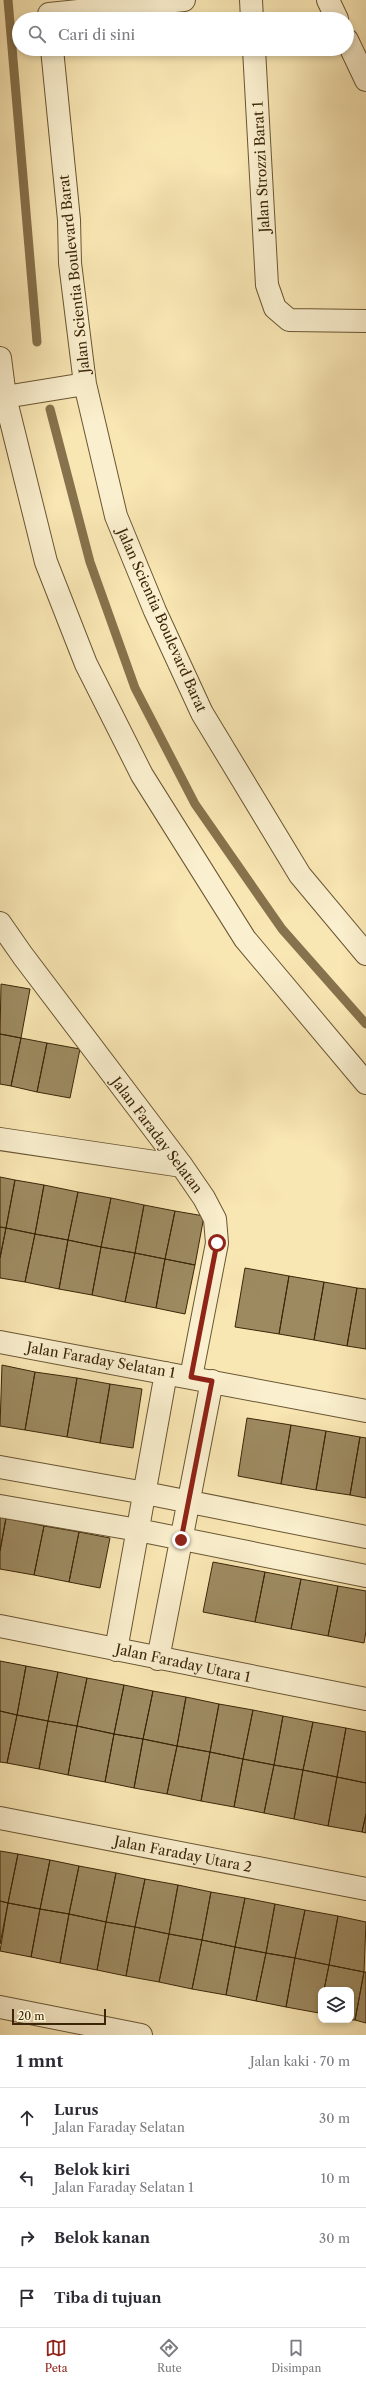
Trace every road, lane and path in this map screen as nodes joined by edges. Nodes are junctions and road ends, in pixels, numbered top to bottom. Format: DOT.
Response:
graph roads {
  1 [pos="184,0"];
  2 [pos="251,0"];
  3 [pos="328,0"];
  4 [pos="48,11"];
  5 [pos="252,12"];
  6 [pos="334,12"];
  7 [pos="354,55"];
  8 [pos="53,56"];
  9 [pos="254,56"];
  10 [pos="366,80"];
  11 [pos="366,321"];
  12 [pos="0,358"];
  13 [pos="85,384"];
  14 [pos="5,397"];
  15 [pos="0,923"];
  16 [pos="0,952"];
  17 [pos="366,954"];
  18 [pos="23,956"];
  19 [pos="366,1083"];
  20 [pos="0,1139"];
  21 [pos="182,1166"];
  22 [pos="0,1342"];
  23 [pos="166,1373"];
  24 [pos="191,1377"];
  25 [pos="212,1381"];
  26 [pos="366,1411"];
  27 [pos="0,1467"];
  28 [pos="145,1493"];
  29 [pos="188,1503"];
  30 [pos="0,1506"];
  31 [pos="138,1530"];
  32 [pos="366,1537"];
  33 [pos="181,1540"];
  34 [pos="366,1576"];
  35 [pos="0,1626"];
  36 [pos="116,1650"];
  37 [pos="158,1659"];
  38 [pos="366,1699"];
  39 [pos="0,1818"];
  40 [pos="366,1889"];
  41 [pos="0,2007"];
  42 [pos="141,2035"];
  1 -- 4 [label="street"];
  2 -- 5 [label="street"];
  3 -- 6 [label="street"];
  7 -- 10 [label="street"];
  8 -- 13 [label="street, Jalan Scientia Boulevard Barat"];
  9 -- 11 [label="street, Jalan Strozzi Barat 1"];
  12 -- 14 [label="street"];
  13 -- 14 [label="street"];
  13 -- 17 [label="street, Jalan Scientia Boulevard Barat"];
  14 -- 19 [label="street"];
  15 -- 18 [label="street, Jalan Faraday Selatan"];
  16 -- 18 [label="street"];
  18 -- 21 [label="street, Jalan Faraday Selatan"];
  20 -- 21 [label="street"];
  21 -- 24 [label="street, Jalan Faraday Selatan"];
  22 -- 23 [label="street, Jalan Faraday Selatan 1"];
  23 -- 24 [label="street, Jalan Faraday Selatan 1"];
  23 -- 28 [label="street"];
  24 -- 25 [label="street, Jalan Faraday Selatan 1"];
  25 -- 26 [label="street, Jalan Faraday Selatan 1"];
  25 -- 29 [label="street"];
  27 -- 28 [label="street"];
  28 -- 29 [label="street"];
  28 -- 31 [label="street"];
  29 -- 32 [label="street"];
  29 -- 33 [label="street"];
  30 -- 31 [label="street"];
  31 -- 33 [label="street"];
  31 -- 36 [label="street"];
  33 -- 34 [label="street"];
  33 -- 37 [label="street"];
  35 -- 36 [label="street, Jalan Faraday Utara 1"];
  36 -- 37 [label="street, Jalan Faraday Utara 1"];
  37 -- 38 [label="street, Jalan Faraday Utara 1"];
  39 -- 40 [label="street, Jalan Faraday Utara 2"];
  41 -- 42 [label="street"];
}
